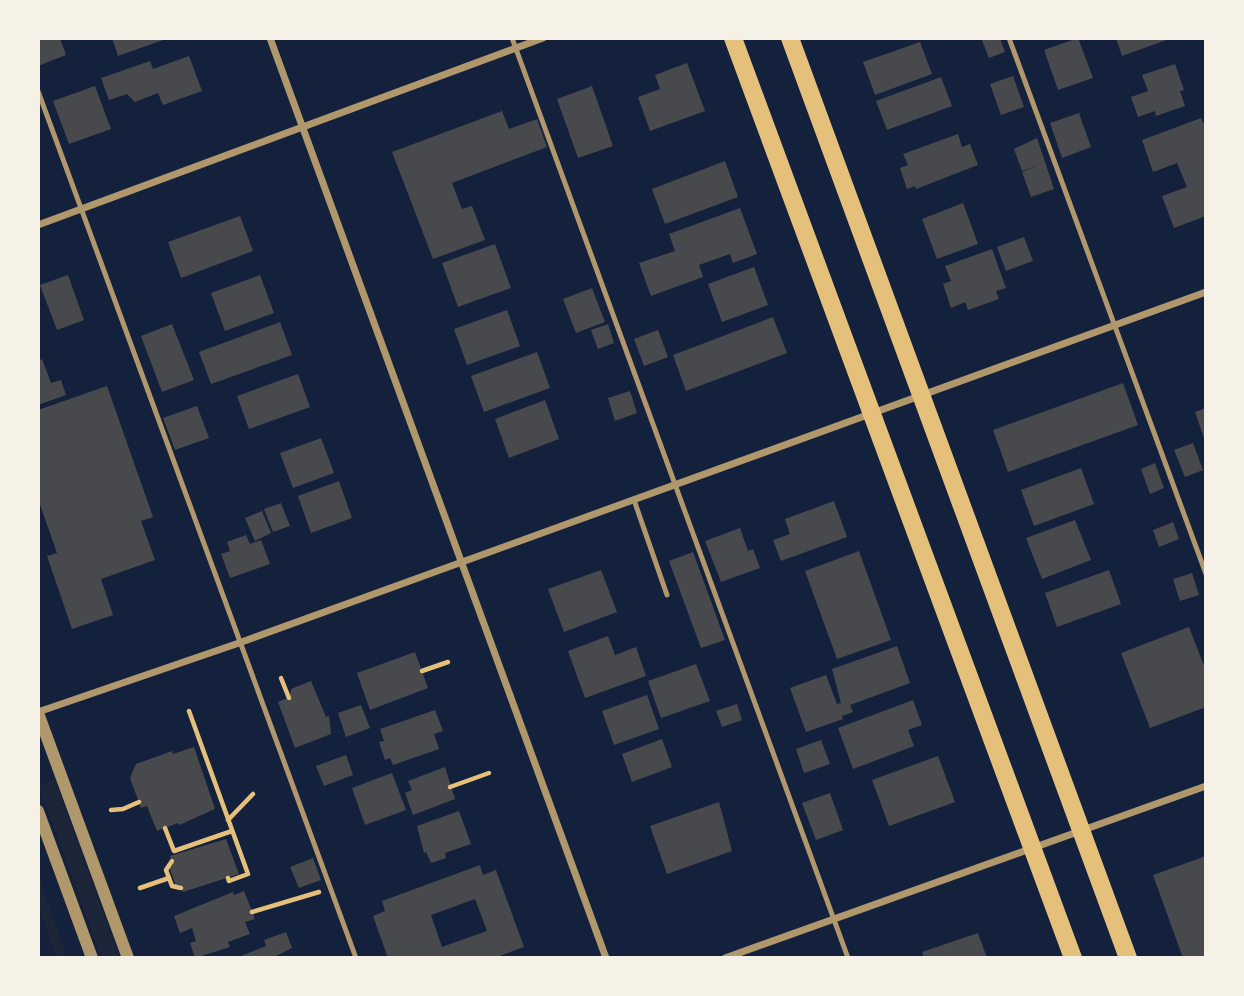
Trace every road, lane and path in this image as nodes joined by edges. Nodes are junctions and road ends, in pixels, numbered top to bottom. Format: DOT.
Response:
graph roads {
  1 [pos="270,38"];
  2 [pos="512,38"];
  3 [pos="543,38"];
  4 [pos="733,38"];
  5 [pos="790,38"];
  6 [pos="1009,38"];
  7 [pos="516,49"];
  8 [pos="38,91"];
  9 [pos="303,128"];
  10 [pos="82,209"];
  11 [pos="38,225"];
  12 [pos="1206,292"];
  13 [pos="1114,325"];
  14 [pos="921,396"];
  15 [pos="874,413"];
  16 [pos="676,485"];
  17 [pos="634,499"];
  18 [pos="462,561"];
  19 [pos="1206,573"];
  20 [pos="667,595"];
  21 [pos="239,643"];
  22 [pos="448,662"];
  23 [pos="422,671"];
  24 [pos="281,678"];
  25 [pos="289,698"];
  26 [pos="189,711"];
  27 [pos="38,713"];
  28 [pos="489,773"];
  29 [pos="1206,786"];
  30 [pos="450,787"];
  31 [pos="253,794"];
  32 [pos="139,802"];
  33 [pos="111,810"];
  34 [pos="38,811"];
  35 [pos="228,820"];
  36 [pos="164,828"];
  37 [pos="232,831"];
  38 [pos="1082,831"];
  39 [pos="1032,848"];
  40 [pos="172,861"];
  41 [pos="169,878"];
  42 [pos="228,878"];
  43 [pos="140,888"];
  44 [pos="181,888"];
  45 [pos="330,890"];
  46 [pos="252,912"];
  47 [pos="834,918"];
  48 [pos="92,957"];
  49 [pos="128,957"];
  50 [pos="356,957"];
  51 [pos="606,957"];
  52 [pos="725,957"];
  53 [pos="848,957"];
  54 [pos="1073,957"];
  55 [pos="1128,957"];
  1 -- 9 [label="street"];
  2 -- 7 [label="lane"];
  3 -- 7 [label="street"];
  4 -- 15 [label="main road"];
  5 -- 14 [label="main road"];
  6 -- 13 [label="lane"];
  7 -- 9 [label="street"];
  7 -- 16 [label="lane"];
  8 -- 10 [label="lane"];
  9 -- 10 [label="street"];
  9 -- 18 [label="street"];
  10 -- 11 [label="street"];
  10 -- 21 [label="lane"];
  12 -- 13 [label="street"];
  13 -- 14 [label="street"];
  13 -- 19 [label="lane"];
  14 -- 15 [label="street"];
  14 -- 38 [label="main road"];
  15 -- 16 [label="street"];
  15 -- 39 [label="main road"];
  16 -- 17 [label="street"];
  16 -- 47 [label="lane"];
  17 -- 18 [label="street"];
  17 -- 20 [label="lane"];
  18 -- 21 [label="street"];
  18 -- 51 [label="street"];
  21 -- 27 [label="street"];
  21 -- 45 [label="lane"];
  22 -- 23 [label="path"];
  24 -- 25 [label="path"];
  26 -- 35 [label="path"];
  27 -- 49 [label="street"];
  28 -- 30 [label="path"];
  29 -- 38 [label="street"];
  31 -- 35 [label="path"];
  32 -- 33 [label="path"];
  34 -- 48 [label="street"];
  35 -- 37 [label="path"];
  36 -- 37 [label="path"];
  37 -- 42 [label="path"];
  38 -- 39 [label="street"];
  38 -- 55 [label="main road"];
  39 -- 47 [label="street"];
  39 -- 54 [label="main road"];
  40 -- 41 [label="path"];
  41 -- 43 [label="path"];
  41 -- 44 [label="path"];
  45 -- 46 [label="path"];
  45 -- 50 [label="lane"];
  47 -- 52 [label="street"];
  47 -- 53 [label="lane"];
}
